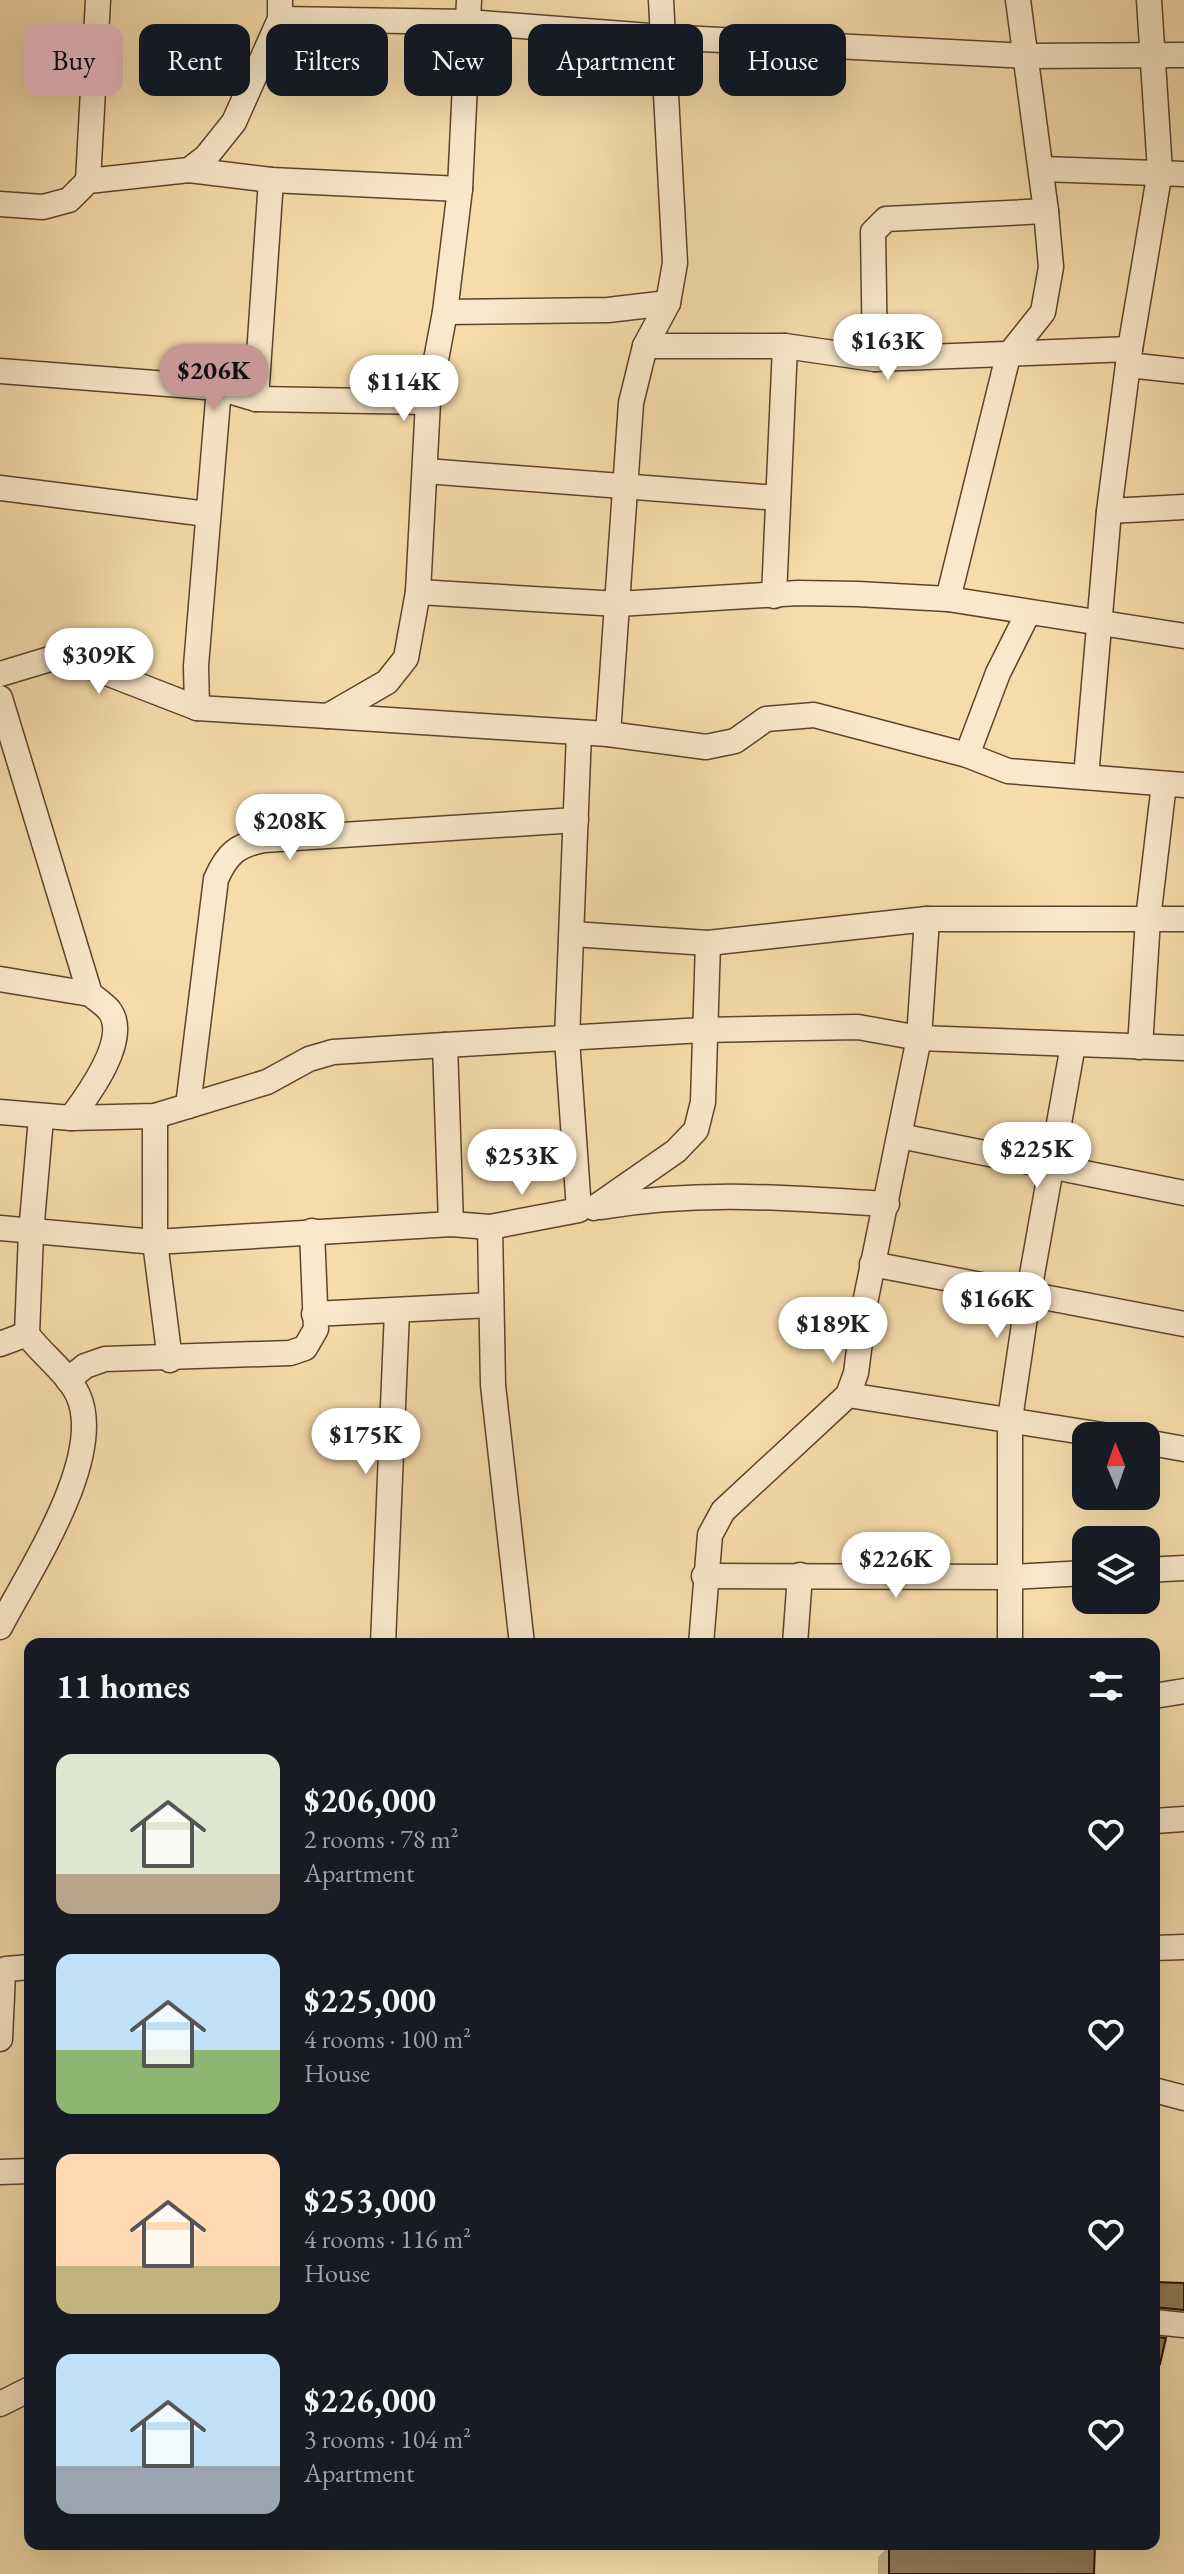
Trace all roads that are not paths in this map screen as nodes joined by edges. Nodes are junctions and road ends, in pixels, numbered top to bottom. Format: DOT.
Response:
graph roads {
  1 [pos="98,0"];
  2 [pos="661,0"];
  3 [pos="1018,0"];
  4 [pos="1149,0"];
  5 [pos="280,9"];
  6 [pos="469,11"];
  7 [pos="566,24"];
  8 [pos="662,24"];
  9 [pos="703,39"];
  10 [pos="1153,53"];
  11 [pos="1184,55"];
  12 [pos="1026,56"];
  13 [pos="666,96"];
  14 [pos="1042,169"];
  15 [pos="189,170"];
  16 [pos="1172,173"];
  17 [pos="271,180"];
  18 [pos="88,181"];
  19 [pos="460,189"];
  20 [pos="0,204"];
  21 [pos="1046,211"];
  22 [pos="668,303"];
  23 [pos="445,312"];
  24 [pos="645,346"];
  25 [pos="785,346"];
  26 [pos="1008,356"];
  27 [pos="1129,357"];
  28 [pos="875,359"];
  29 [pos="0,371"];
  30 [pos="1184,371"];
  31 [pos="219,388"];
  32 [pos="256,399"];
  33 [pos="428,402"];
  34 [pos="426,471"];
  35 [pos="626,486"];
  36 [pos="0,488"];
  37 [pos="778,498"];
  38 [pos="1184,507"];
  39 [pos="1109,511"];
  40 [pos="207,514"];
  41 [pos="418,592"];
  42 [pos="774,596"];
  43 [pos="948,599"];
  44 [pos="618,604"];
  45 [pos="1028,613"];
  46 [pos="1097,620"];
  47 [pos="1184,636"];
  48 [pos="0,674"];
  49 [pos="0,698"];
  50 [pos="197,708"];
  51 [pos="328,716"];
  52 [pos="579,733"];
  53 [pos="608,734"];
  54 [pos="967,755"];
  55 [pos="1086,777"];
  56 [pos="1174,784"];
  57 [pos="576,820"];
  58 [pos="927,919"];
  59 [pos="1148,919"];
  60 [pos="1184,919"];
  61 [pos="572,934"];
  62 [pos="708,943"];
  63 [pos="0,979"];
  64 [pos="90,994"];
  65 [pos="703,1030"];
  66 [pos="919,1038"];
  67 [pos="567,1039"];
  68 [pos="445,1045"];
  69 [pos="1073,1045"];
  70 [pos="1140,1047"];
  71 [pos="1184,1048"];
  72 [pos="188,1106"];
  73 [pos="0,1112"];
  74 [pos="155,1116"];
  75 [pos="41,1118"];
  76 [pos="71,1118"];
  77 [pos="900,1136"];
  78 [pos="1051,1169"];
  79 [pos="1184,1193"];
  80 [pos="887,1204"];
  81 [pos="586,1209"];
  82 [pos="451,1224"];
  83 [pos="490,1227"];
  84 [pos="0,1228"];
  85 [pos="312,1231"];
  86 [pos="31,1233"];
  87 [pos="155,1242"];
  88 [pos="872,1264"];
  89 [pos="1028,1297"];
  90 [pos="491,1305"];
  91 [pos="397,1311"];
  92 [pos="314,1314"];
  93 [pos="1184,1324"];
  94 [pos="27,1334"];
  95 [pos="0,1344"];
  96 [pos="170,1360"];
  97 [pos="68,1380"];
  98 [pos="848,1395"];
  99 [pos="1010,1419"];
  100 [pos="1072,1430"];
  101 [pos="1160,1445"];
  102 [pos="1184,1449"];
  103 [pos="1184,1568"];
  104 [pos="1160,1569"];
  105 [pos="1072,1574"];
  106 [pos="800,1575"];
  107 [pos="704,1576"];
  108 [pos="1011,1577"];
  109 [pos="0,1627"];
  110 [pos="383,1638"];
  111 [pos="521,1638"];
  112 [pos="701,1638"];
  113 [pos="795,1638"];
  114 [pos="1010,1638"];
  115 [pos="1184,1691"];
  116 [pos="1160,1695"];
  117 [pos="1184,1819"];
  118 [pos="1160,1821"];
  119 [pos="1184,1947"];
  120 [pos="1160,1948"];
  121 [pos="24,1968"];
  122 [pos="0,2039"];
  123 [pos="1160,2092"];
  124 [pos="1184,2098"];
  125 [pos="24,2171"];
  126 [pos="0,2172"];
  127 [pos="1160,2323"];
  128 [pos="1184,2325"];
  129 [pos="24,2392"];
  130 [pos="0,2404"];
  1 -- 18 [label="street"];
  2 -- 8 [label="street"];
  3 -- 12 [label="street"];
  4 -- 10 [label="street"];
  5 -- 6 [label="street"];
  5 -- 15 [label="street"];
  6 -- 7 [label="street"];
  6 -- 19 [label="street"];
  9 -- 12 [label="street"];
  10 -- 11 [label="street"];
  10 -- 12 [label="street"];
  10 -- 16 [label="street"];
  12 -- 14 [label="street"];
  13 -- 22 [label="street"];
  14 -- 16 [label="street"];
  14 -- 21 [label="street"];
  15 -- 17 [label="street"];
  15 -- 18 [label="street"];
  16 -- 27 [label="street"];
  17 -- 19 [label="street"];
  17 -- 32 [label="street"];
  18 -- 20 [label="street"];
  19 -- 23 [label="street"];
  21 -- 26 [label="street"];
  21 -- 28 [label="street"];
  22 -- 23 [label="street"];
  22 -- 24 [label="street"];
  23 -- 33 [label="street"];
  24 -- 25 [label="street"];
  24 -- 35 [label="street"];
  25 -- 28 [label="street"];
  25 -- 37 [label="street"];
  26 -- 27 [label="street"];
  26 -- 28 [label="street"];
  26 -- 43 [label="street"];
  27 -- 30 [label="street"];
  27 -- 39 [label="street"];
  29 -- 31 [label="street"];
  31 -- 32 [label="street"];
  31 -- 40 [label="street"];
  32 -- 33 [label="street"];
  33 -- 34 [label="street"];
  34 -- 35 [label="street"];
  34 -- 41 [label="street"];
  35 -- 37 [label="street"];
  35 -- 44 [label="street"];
  36 -- 40 [label="street"];
  37 -- 42 [label="street"];
  38 -- 39 [label="street"];
  39 -- 46 [label="street"];
  40 -- 50 [label="street"];
  41 -- 44 [label="street"];
  41 -- 51 [label="street"];
  42 -- 43 [label="street"];
  42 -- 44 [label="street"];
  43 -- 45 [label="street"];
  44 -- 53 [label="street"];
  45 -- 46 [label="street"];
  45 -- 54 [label="street"];
  46 -- 47 [label="street"];
  46 -- 55 [label="street"];
  48 -- 50 [label="street"];
  49 -- 64 [label="street"];
  50 -- 51 [label="street"];
  51 -- 52 [label="street"];
  52 -- 53 [label="street"];
  52 -- 57 [label="street"];
  53 -- 54 [label="street"];
  54 -- 55 [label="street"];
  55 -- 56 [label="street"];
  56 -- 59 [label="street"];
  57 -- 61 [label="street"];
  57 -- 72 [label="street"];
  58 -- 59 [label="street"];
  58 -- 62 [label="street"];
  58 -- 66 [label="street"];
  59 -- 60 [label="street"];
  59 -- 70 [label="street"];
  61 -- 62 [label="street"];
  61 -- 67 [label="street"];
  62 -- 65 [label="street"];
  63 -- 64 [label="street"];
  64 -- 76 [label="street"];
  65 -- 66 [label="street"];
  65 -- 67 [label="street"];
  65 -- 81 [label="street"];
  66 -- 69 [label="street"];
  66 -- 77 [label="street"];
  67 -- 68 [label="street"];
  67 -- 81 [label="street"];
  68 -- 72 [label="street"];
  68 -- 82 [label="street"];
  69 -- 70 [label="street"];
  69 -- 78 [label="street"];
  70 -- 71 [label="street"];
  72 -- 74 [label="street"];
  73 -- 75 [label="street"];
  74 -- 76 [label="street"];
  74 -- 87 [label="street"];
  75 -- 76 [label="street"];
  75 -- 86 [label="street"];
  77 -- 78 [label="street"];
  77 -- 80 [label="street"];
  78 -- 79 [label="street"];
  78 -- 89 [label="street"];
  80 -- 81 [label="street"];
  80 -- 88 [label="street"];
  81 -- 83 [label="street"];
  82 -- 83 [label="street"];
  82 -- 85 [label="street"];
  83 -- 90 [label="street"];
  84 -- 86 [label="street"];
  85 -- 87 [label="street"];
  85 -- 92 [label="street"];
  86 -- 87 [label="street"];
  86 -- 94 [label="street"];
  87 -- 96 [label="street"];
  88 -- 89 [label="street"];
  88 -- 98 [label="street"];
  89 -- 93 [label="street"];
  89 -- 99 [label="street"];
  90 -- 91 [label="street"];
  90 -- 111 [label="street"];
  91 -- 92 [label="street"];
  91 -- 110 [label="street"];
  92 -- 96 [label="street"];
  94 -- 95 [label="street"];
  94 -- 97 [label="street"];
  96 -- 97 [label="street"];
  97 -- 109 [label="street"];
  98 -- 99 [label="street"];
  98 -- 107 [label="street"];
  99 -- 100 [label="street"];
  99 -- 108 [label="street"];
  101 -- 102 [label="street"];
  103 -- 104 [label="street"];
  105 -- 108 [label="street"];
  106 -- 107 [label="street"];
  106 -- 108 [label="street"];
  106 -- 113 [label="street"];
  107 -- 112 [label="street"];
  108 -- 114 [label="street"];
  115 -- 116 [label="street"];
  117 -- 118 [label="street"];
  119 -- 120 [label="street"];
  121 -- 122 [label="street"];
  123 -- 124 [label="street"];
  125 -- 126 [label="street"];
  127 -- 128 [label="street"];
  129 -- 130 [label="street"];
}
